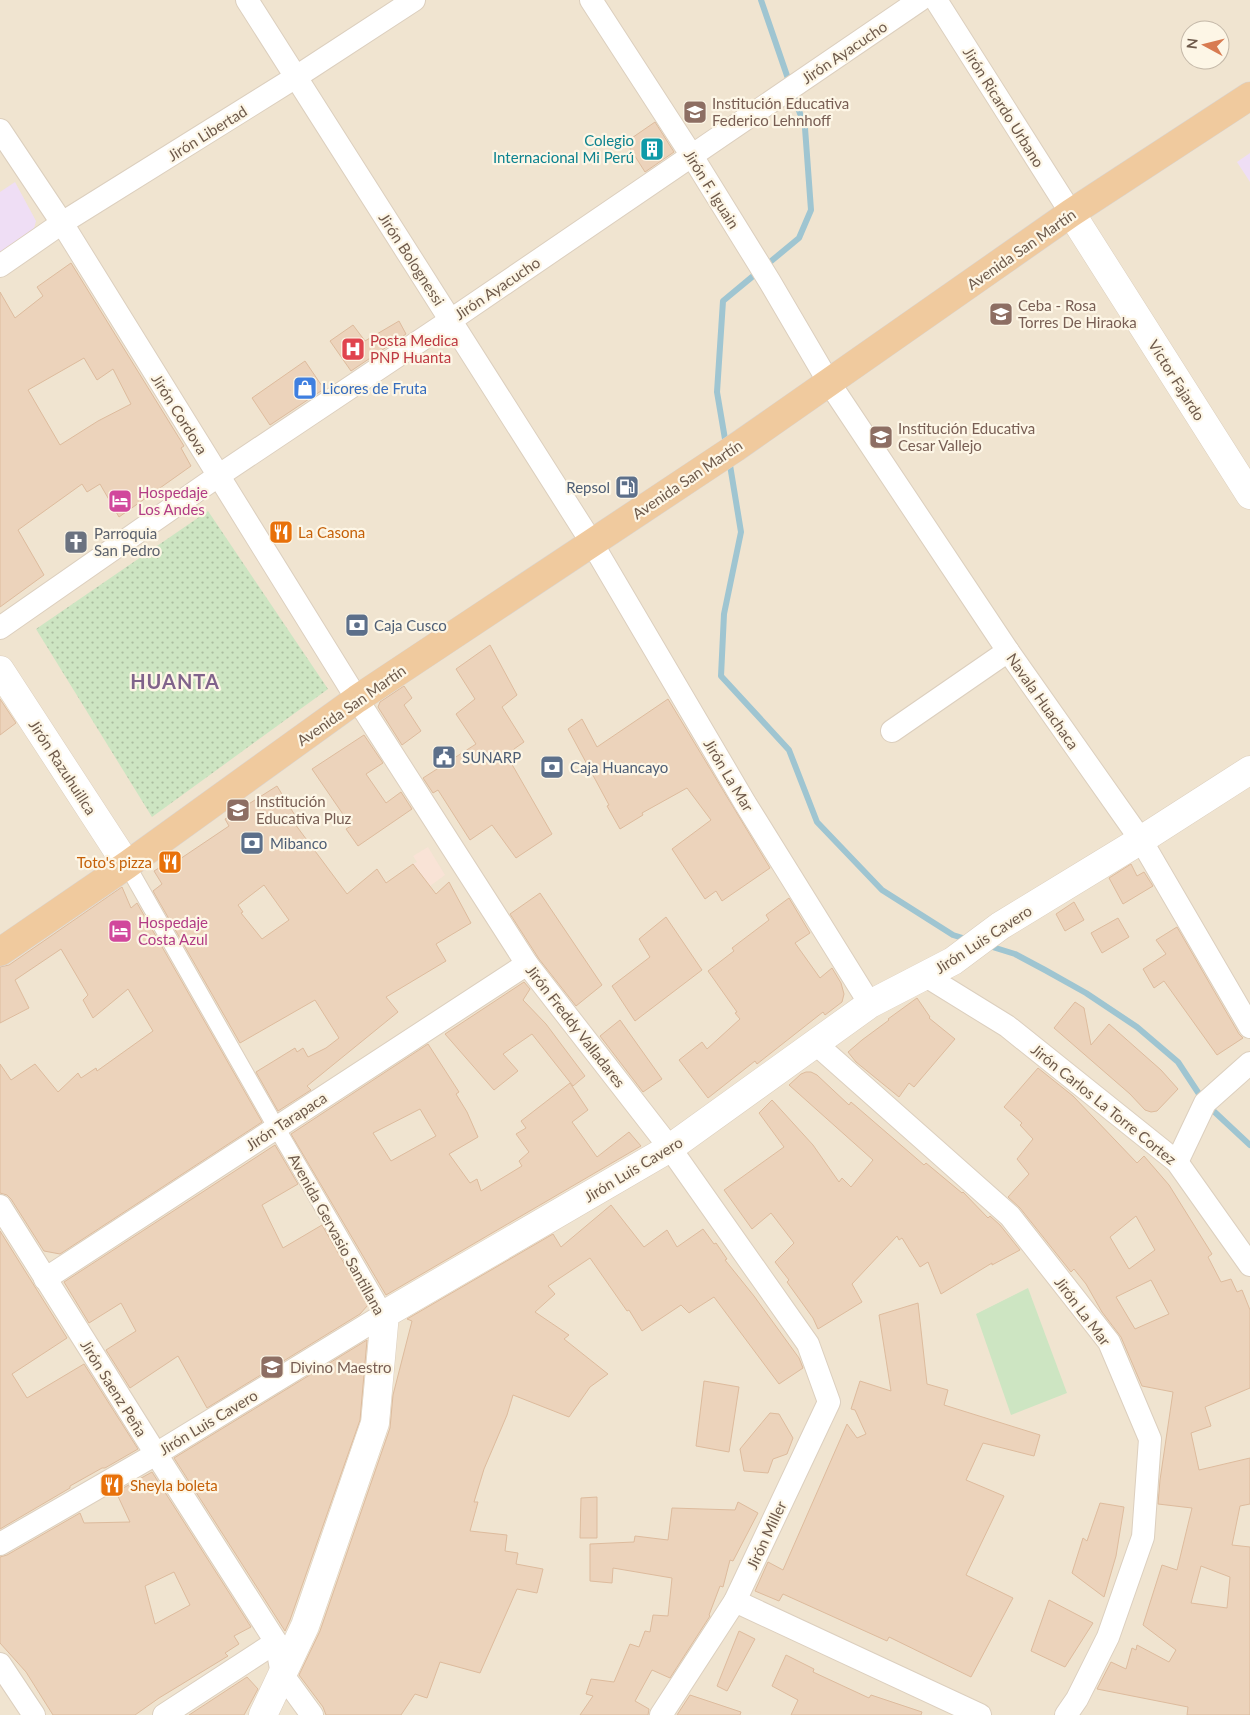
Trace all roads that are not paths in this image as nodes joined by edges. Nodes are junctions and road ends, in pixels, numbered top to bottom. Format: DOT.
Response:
graph roads {
  1 [pos="247,0"];
  2 [pos="414,0"];
  3 [pos="591,0"];
  4 [pos="920,0"];
  5 [pos="936,0"];
  6 [pos="296,77"];
  7 [pos="1250,96"];
  8 [pos="0,130"];
  9 [pos="692,156"];
  10 [pos="1071,213"];
  11 [pos="62,223"];
  12 [pos="0,266"];
  13 [pos="451,320"];
  14 [pos="828,381"];
  15 [pos="218,476"];
  16 [pos="1250,496"];
  17 [pos="592,542"];
  18 [pos="0,628"];
  19 [pos="1008,651"];
  20 [pos="0,670"];
  21 [pos="358,699"];
  22 [pos="892,731"];
  23 [pos="1250,770"];
  24 [pos="1141,840"];
  25 [pos="127,865"];
  26 [pos="0,952"];
  27 [pos="527,964"];
  28 [pos="926,976"];
  29 [pos="870,1004"];
  30 [pos="1250,1027"];
  31 [pos="816,1044"];
  32 [pos="1250,1063"];
  33 [pos="276,1127"];
  34 [pos="670,1148"];
  35 [pos="1178,1162"];
  36 [pos="0,1206"];
  37 [pos="1250,1265"];
  38 [pos="45,1279"];
  39 [pos="385,1314"];
  40 [pos="808,1344"];
  41 [pos="156,1454"];
  42 [pos="0,1544"];
  43 [pos="735,1601"];
  44 [pos="276,1642"];
  45 [pos="0,1664"];
  46 [pos="282,1674"];
  47 [pos="34,1715"];
  48 [pos="164,1715"];
  49 [pos="263,1715"];
  50 [pos="312,1715"];
  51 [pos="661,1715"];
  52 [pos="980,1715"];
  53 [pos="1066,1715"];
  1 -- 6 [label="street, Jirón Bolognessi"];
  2 -- 6 [label="street, Jirón Libertad"];
  3 -- 9 [label="street, Jirón F. Iguain"];
  4 -- 9 [label="street, Jirón Ayacucho"];
  5 -- 10 [label="street, Jirón Ricardo Urbano"];
  6 -- 11 [label="street, Jirón Libertad"];
  6 -- 13 [label="street, Jirón Bolognessi"];
  7 -- 10 [label="highway, Avenida San Martín"];
  8 -- 11 [label="street, Jirón Cordova"];
  9 -- 13 [label="street, Jirón Ayacucho"];
  9 -- 14 [label="street, Jirón F. Iguain"];
  10 -- 14 [label="highway, Avenida San Martín"];
  10 -- 16 [label="street, Victor Fajardo"];
  11 -- 12 [label="street, Jirón Libertad"];
  11 -- 15 [label="street, Jirón Cordova"];
  13 -- 15 [label="street, Jirón Ayacucho"];
  13 -- 17 [label="street, Jirón Bolognessi"];
  14 -- 17 [label="highway, Avenida San Martín"];
  14 -- 19 [label="street, Navala Huachaca"];
  15 -- 18 [label="street, Jirón Ayacucho"];
  15 -- 21 [label="street, Jirón Cordova"];
  17 -- 21 [label="highway, Avenida San Martín"];
  17 -- 29 [label="street, Jirón La Mar"];
  19 -- 22 [label="street"];
  19 -- 24 [label="street, Navala Huachaca"];
  20 -- 25 [label="street, Jirón Razuhuillca"];
  21 -- 25 [label="highway, Avenida San Martín"];
  21 -- 27 [label="street, Jirón Freddy Valladares"];
  23 -- 24 [label="street, Jirón Luis Cavero"];
  24 -- 28 [label="street, Jirón Luis Cavero"];
  24 -- 30 [label="street, Navala Huachaca"];
  25 -- 26 [label="highway, Avenida San Martín"];
  25 -- 33 [label="street, Avenida Gervasio Santillana"];
  27 -- 33 [label="street, Jirón Tarapaca"];
  27 -- 34 [label="street, Jirón Freddy Valladares"];
  28 -- 29 [label="street, Jirón Luis Cavero"];
  28 -- 35 [label="street, Jirón Carlos La Torre Cortez"];
  29 -- 31 [label="street, Jirón Luis Cavero"];
  31 -- 34 [label="street, Jirón Luis Cavero"];
  31 -- 53 [label="street, Jirón La Mar"];
  32 -- 35 [label="street"];
  33 -- 38 [label="street, Jirón Tarapaca"];
  33 -- 39 [label="street, Avenida Gervasio Santillana"];
  34 -- 39 [label="street, Jirón Luis Cavero"];
  34 -- 40 [label="street, Jirón Freddy Valladares"];
  35 -- 37 [label="street, Jirón Carlos La Torre Cortez"];
  36 -- 38 [label="street, Jirón Saenz Peña"];
  38 -- 41 [label="street, Jirón Saenz Peña"];
  39 -- 41 [label="street, Jirón Luis Cavero"];
  39 -- 46 [label="street, Avenida Gervasio Santillana"];
  40 -- 43 [label="street, Jirón Miller"];
  41 -- 42 [label="street, Jirón Luis Cavero"];
  41 -- 44 [label="street, Jirón Saenz Peña"];
  43 -- 51 [label="street, Jirón Miller"];
  43 -- 52 [label="street"];
  44 -- 46 [label="street, Jirón Saenz Peña"];
  44 -- 48 [label="street"];
  45 -- 47 [label="street"];
  46 -- 49 [label="street, Avenida Gervasio Santillana"];
  46 -- 50 [label="street"];
}
